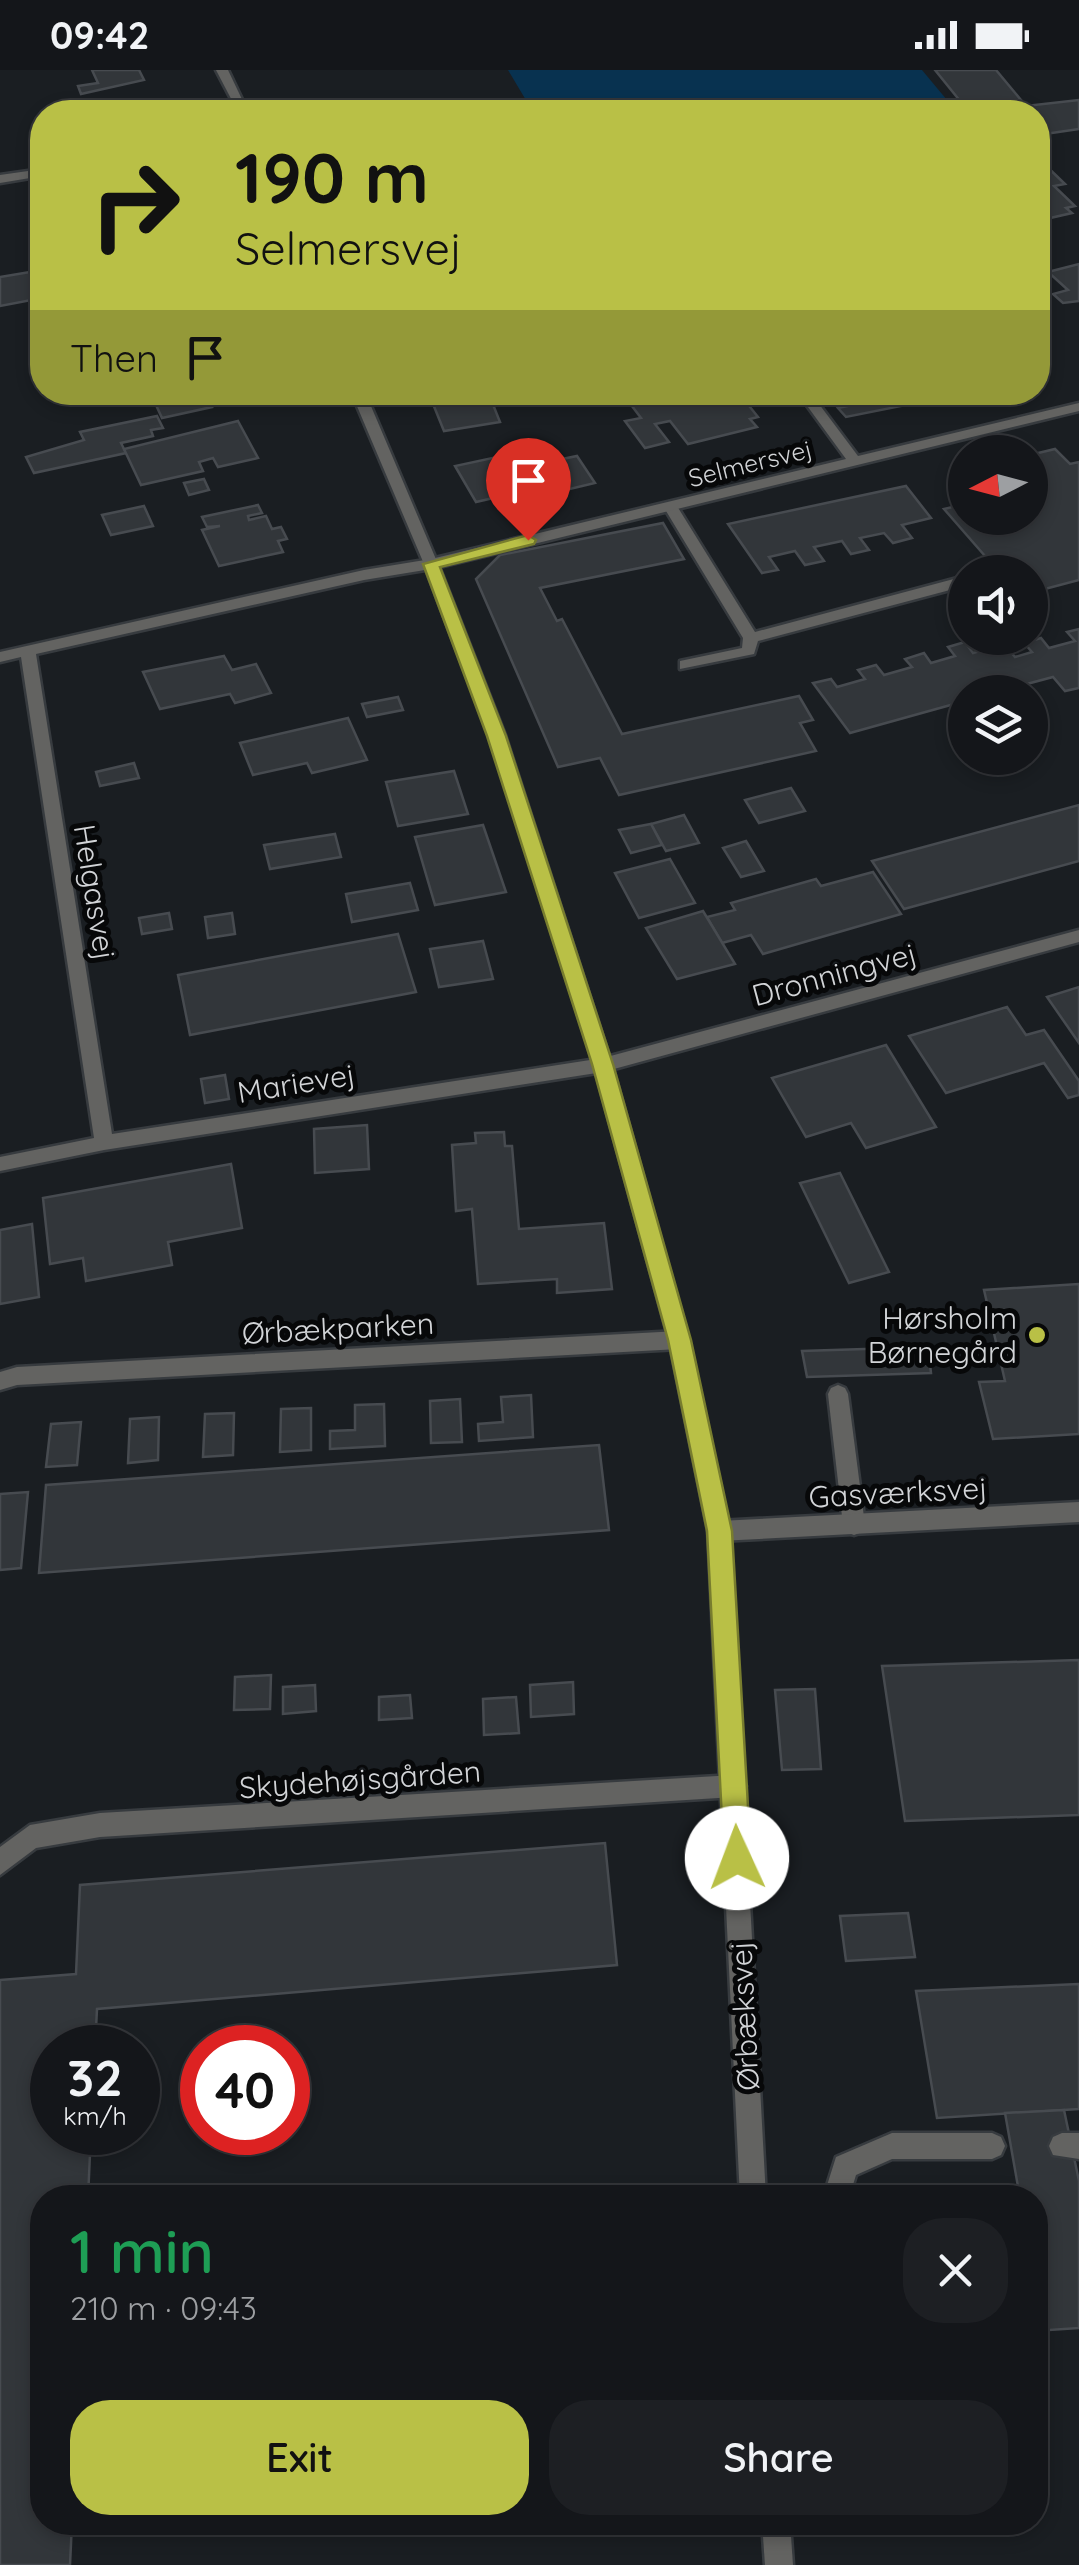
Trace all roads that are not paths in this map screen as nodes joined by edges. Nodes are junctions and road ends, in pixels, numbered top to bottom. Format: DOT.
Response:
graph roads {
  1 [pos="222,70"];
  2 [pos="237,100"];
  3 [pos="30,175"];
  4 [pos="0,179"];
  5 [pos="364,405"];
  6 [pos="813,405"];
  7 [pos="1079,407"];
  8 [pos="854,461"];
  9 [pos="670,506"];
  10 [pos="431,564"];
  11 [pos="948,586"];
  12 [pos="751,638"];
  13 [pos="28,650"];
  14 [pos="0,657"];
  15 [pos="685,666"];
  16 [pos="1079,936"];
  17 [pos="602,1064"];
  18 [pos="104,1143"];
  19 [pos="0,1164"];
  20 [pos="680,1340"];
  21 [pos="0,1382"];
  22 [pos="838,1394"];
  23 [pos="1079,1512"];
  24 [pos="854,1525"];
  25 [pos="720,1531"];
  26 [pos="734,1786"];
  27 [pos="0,1863"];
  28 [pos="992,2146"];
  29 [pos="752,2185"];
  30 [pos="839,2185"];
  31 [pos="777,2535"];
  32 [pos="779,2565"];
  1 -- 2 [label="street"];
  3 -- 4 [label="street"];
  5 -- 10 [label="street, Ørbæksvej"];
  6 -- 8 [label="street"];
  7 -- 8 [label="street, Selmersvej"];
  8 -- 9 [label="street, Selmersvej"];
  9 -- 10 [label="street, Selmersvej"];
  9 -- 12 [label="street"];
  10 -- 13 [label="street"];
  10 -- 17 [label="street, Ørbæksvej"];
  11 -- 12 [label="street"];
  12 -- 15 [label="street"];
  13 -- 14 [label="street"];
  13 -- 18 [label="street, Helgasvej"];
  16 -- 17 [label="street, Dronningvej"];
  17 -- 18 [label="street, Marievej"];
  17 -- 20 [label="street, Ørbæksvej"];
  18 -- 19 [label="street, Marievej"];
  20 -- 21 [label="street, Ørbækparken"];
  20 -- 25 [label="street, Ørbæksvej"];
  22 -- 24 [label="street"];
  23 -- 24 [label="street, Gasværksvej"];
  24 -- 25 [label="street, Gasværksvej"];
  25 -- 26 [label="street, Ørbæksvej"];
  26 -- 27 [label="street, Skydehøjsgården"];
  26 -- 29 [label="street, Ørbæksvej"];
  28 -- 30 [label="street"];
  31 -- 32 [label="street"];
}
